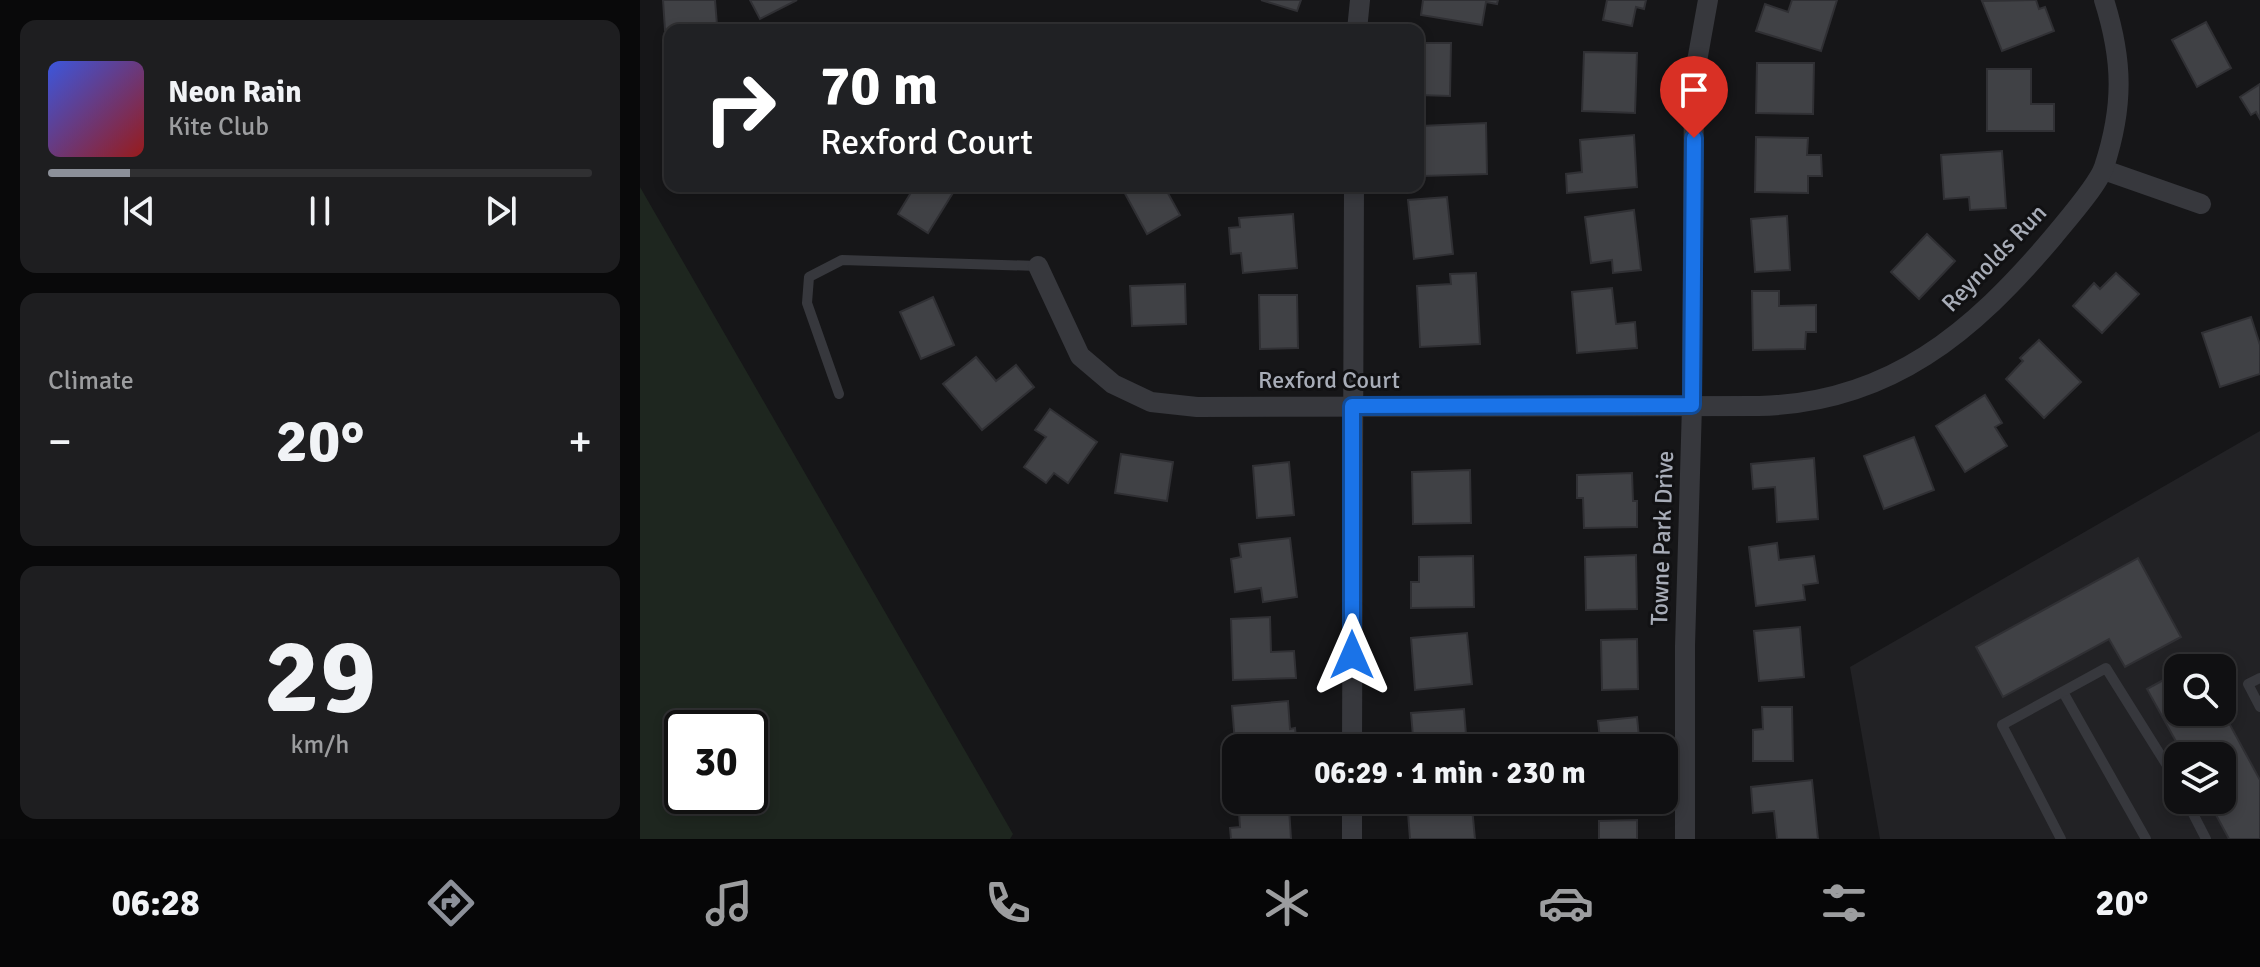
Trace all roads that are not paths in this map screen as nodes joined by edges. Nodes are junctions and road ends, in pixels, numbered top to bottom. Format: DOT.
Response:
graph roads {
  1 [pos="1360,0"];
  2 [pos="1708,0"];
  3 [pos="2104,0"];
  4 [pos="1358,24"];
  5 [pos="2104,170"];
  6 [pos="1354,192"];
  7 [pos="2201,204"];
  8 [pos="1038,266"];
  9 [pos="839,394"];
  10 [pos="1692,405"];
  11 [pos="1352,406"];
  12 [pos="2260,678"];
  13 [pos="2063,692"];
  14 [pos="2260,707"];
  15 [pos="1352,734"];
  16 [pos="2164,761"];
  17 [pos="1352,814"];
  18 [pos="2193,814"];
  19 [pos="1352,839"];
  20 [pos="1685,839"];
  21 [pos="2061,839"];
  22 [pos="2146,839"];
  23 [pos="2206,839"];
  1 -- 4 [label="street"];
  2 -- 10 [label="street, Towne Park Drive"];
  3 -- 5 [label="street, Reynolds Run"];
  5 -- 7 [label="street"];
  5 -- 10 [label="street, Reynolds Run"];
  6 -- 11 [label="street"];
  8 -- 9 [label="lane"];
  8 -- 11 [label="street, Rexford Court"];
  10 -- 11 [label="street, Rexford Court"];
  10 -- 20 [label="street, Towne Park Drive"];
  11 -- 15 [label="street"];
  12 -- 14 [label="lane"];
  13 -- 16 [label="lane"];
  13 -- 21 [label="lane"];
  13 -- 22 [label="lane"];
  17 -- 19 [label="street"];
  18 -- 23 [label="lane"];
}
